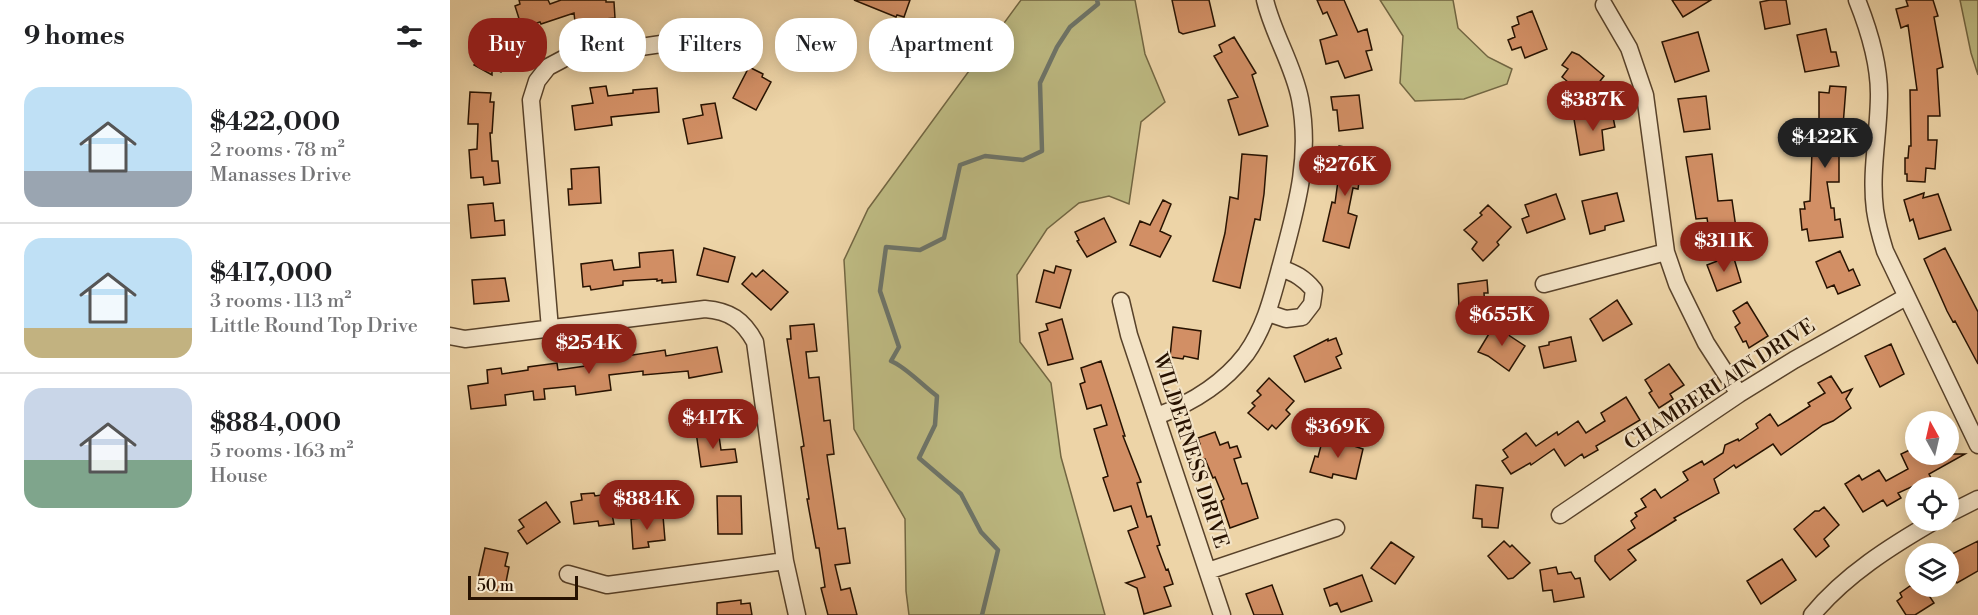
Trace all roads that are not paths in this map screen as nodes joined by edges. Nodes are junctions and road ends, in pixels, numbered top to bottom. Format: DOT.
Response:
graph roads {
  1 [pos="1265,0"];
  2 [pos="1857,0"];
  3 [pos="1604,5"];
  4 [pos="658,44"];
  5 [pos="1666,252"];
  6 [pos="1280,268"];
  7 [pos="1544,284"];
  8 [pos="1906,297"];
  9 [pos="1121,301"];
  10 [pos="1268,313"];
  11 [pos="550,329"];
  12 [pos="455,340"];
  13 [pos="1739,394"];
  14 [pos="1157,416"];
  15 [pos="1978,444"];
  16 [pos="1978,499"];
  17 [pos="1959,508"];
  18 [pos="1560,515"];
  19 [pos="1336,528"];
  20 [pos="1918,531"];
  21 [pos="785,561"];
  22 [pos="1208,571"];
  23 [pos="568,574"];
  24 [pos="797,615"];
  25 [pos="1222,615"];
  26 [pos="1812,615"];
  1 -- 6 [label="street"];
  2 -- 8 [label="street"];
  3 -- 5 [label="street"];
  4 -- 11 [label="street"];
  5 -- 7 [label="street"];
  5 -- 13 [label="street"];
  6 -- 10 [label="street"];
  6 -- 10 [label="street"];
  8 -- 13 [label="street, CHAMBERLAIN DRIVE"];
  8 -- 15 [label="street"];
  9 -- 14 [label="street, WILDERNESS DRIVE"];
  10 -- 14 [label="street"];
  11 -- 12 [label="street"];
  11 -- 21 [label="street"];
  13 -- 18 [label="street, CHAMBERLAIN DRIVE"];
  14 -- 22 [label="street, WILDERNESS DRIVE"];
  16 -- 17 [label="street"];
  19 -- 22 [label="street"];
  20 -- 26 [label="street"];
  21 -- 23 [label="street"];
  21 -- 24 [label="street"];
  22 -- 25 [label="street, WILDERNESS DRIVE"];
}
